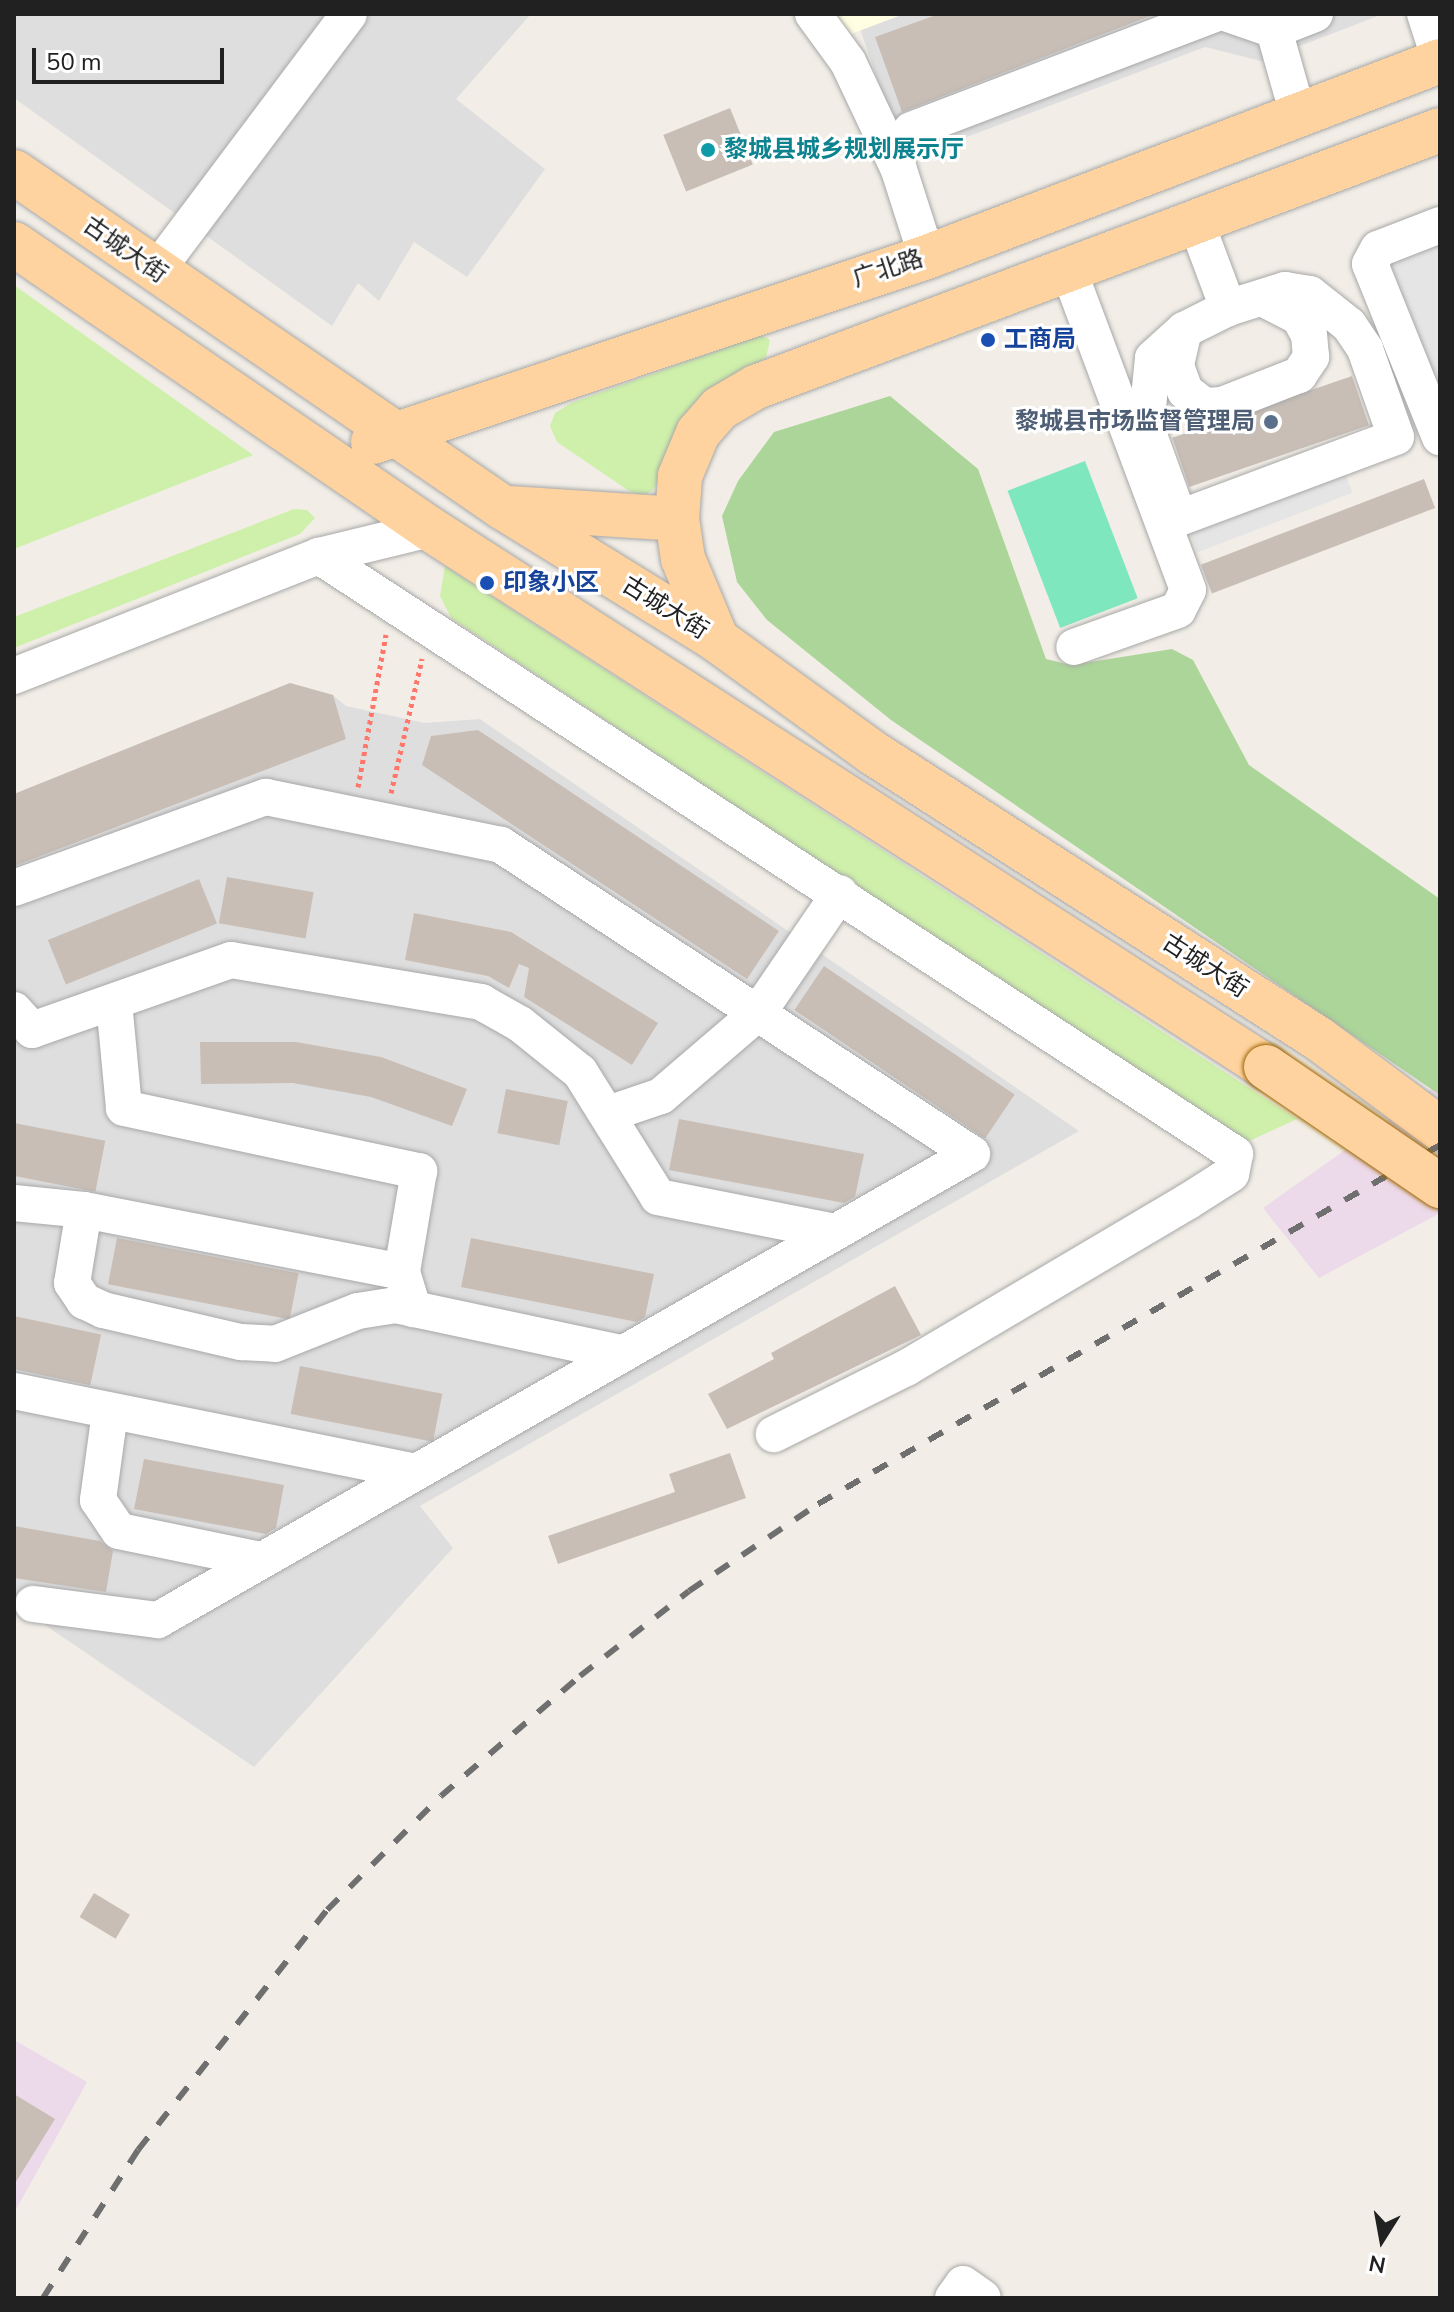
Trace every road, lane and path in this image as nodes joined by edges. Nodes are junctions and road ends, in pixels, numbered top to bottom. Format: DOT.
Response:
graph roads {
  1 [pos="349,14"];
  2 [pos="813,14"];
  3 [pos="1214,14"];
  4 [pos="1228,14"];
  5 [pos="1315,14"];
  6 [pos="1425,14"];
  7 [pos="1274,30"];
  8 [pos="1440,60"];
  9 [pos="1386,81"];
  10 [pos="1298,115"];
  11 [pos="911,130"];
  12 [pos="1425,136"];
  13 [pos="14,172"];
  14 [pos="1197,225"];
  15 [pos="1440,225"];
  16 [pos="14,244"];
  17 [pos="927,257"];
  18 [pos="156,271"];
  19 [pos="1070,274"];
  20 [pos="1262,298"];
  21 [pos="1228,308"];
  22 [pos="1184,330"];
  23 [pos="1435,419"];
  24 [pos="393,432"];
  25 [pos="331,462"];
  26 [pos="502,507"];
  27 [pos="677,519"];
  28 [pos="430,529"];
  29 [pos="319,556"];
  30 [pos="392,603"];
  31 [pos="429,627"];
  32 [pos="717,640"];
  33 [pos="1074,647"];
  34 [pos="14,676"];
  35 [pos="369,818"];
  36 [pos="14,888"];
  37 [pos="840,893"];
  38 [pos="114,1002"];
  39 [pos="14,1010"];
  40 [pos="758,1013"];
  41 [pos="608,1114"];
  42 [pos="1440,1129"];
  43 [pos="1440,1186"];
  44 [pos="14,1203"];
  45 [pos="84,1210"];
  46 [pos="834,1232"];
  47 [pos="402,1272"];
  48 [pos="413,1309"];
  49 [pos="620,1353"];
  50 [pos="14,1391"];
  51 [pos="110,1412"];
  52 [pos="774,1434"];
  53 [pos="412,1471"];
  54 [pos="260,1560"];
  55 [pos="33,1604"];
  56 [pos="953,2298"];
  57 [pos="983,2298"];
  1 -- 18 [label="street"];
  2 -- 17 [label="street"];
  3 -- 11 [label="street"];
  4 -- 7 [label="street"];
  5 -- 7 [label="street"];
  6 -- 8 [label="street"];
  7 -- 10 [label="street"];
  8 -- 9 [label="main road, 广北路"];
  9 -- 10 [label="main road, 广北路"];
  9 -- 12 [label="main road"];
  10 -- 17 [label="main road, 广北路"];
  12 -- 14 [label="main road"];
  13 -- 18 [label="main road, 古城大街"];
  14 -- 19 [label="main road"];
  14 -- 21 [label="street"];
  15 -- 23 [label="street"];
  16 -- 25 [label="main road"];
  17 -- 24 [label="main road, 广北路"];
  18 -- 24 [label="main road, 古城大街"];
  19 -- 27 [label="main road"];
  19 -- 33 [label="street"];
  20 -- 21 [label="street"];
  20 -- 22 [label="street"];
  20 -- 22 [label="street"];
  21 -- 22 [label="street"];
  24 -- 25 [label="main road, 广北路"];
  24 -- 26 [label="main road, 古城大街"];
  25 -- 28 [label="main road"];
  26 -- 27 [label="main road"];
  26 -- 28 [label="main road"];
  26 -- 32 [label="main road, 古城大街"];
  27 -- 32 [label="main road"];
  28 -- 29 [label="street"];
  28 -- 43 [label="main road, bridge"];
  29 -- 30 [label="street"];
  29 -- 34 [label="street"];
  30 -- 31 [label="street"];
  30 -- 35 [label="path"];
  31 -- 35 [label="path"];
  31 -- 37 [label="street"];
  32 -- 42 [label="main road, 古城大街"];
  35 -- 36 [label="street"];
  35 -- 40 [label="street"];
  37 -- 40 [label="street"];
  37 -- 52 [label="street"];
  38 -- 39 [label="street"];
  38 -- 41 [label="street"];
  38 -- 47 [label="street"];
  40 -- 41 [label="street"];
  40 -- 46 [label="street"];
  41 -- 46 [label="street"];
  44 -- 45 [label="street"];
  45 -- 47 [label="street"];
  45 -- 48 [label="street"];
  46 -- 49 [label="street"];
  47 -- 48 [label="street"];
  48 -- 49 [label="street"];
  49 -- 53 [label="street"];
  50 -- 51 [label="street"];
  51 -- 53 [label="street"];
  51 -- 54 [label="street"];
  53 -- 54 [label="street"];
  54 -- 55 [label="street"];
  56 -- 57 [label="street"];
}
